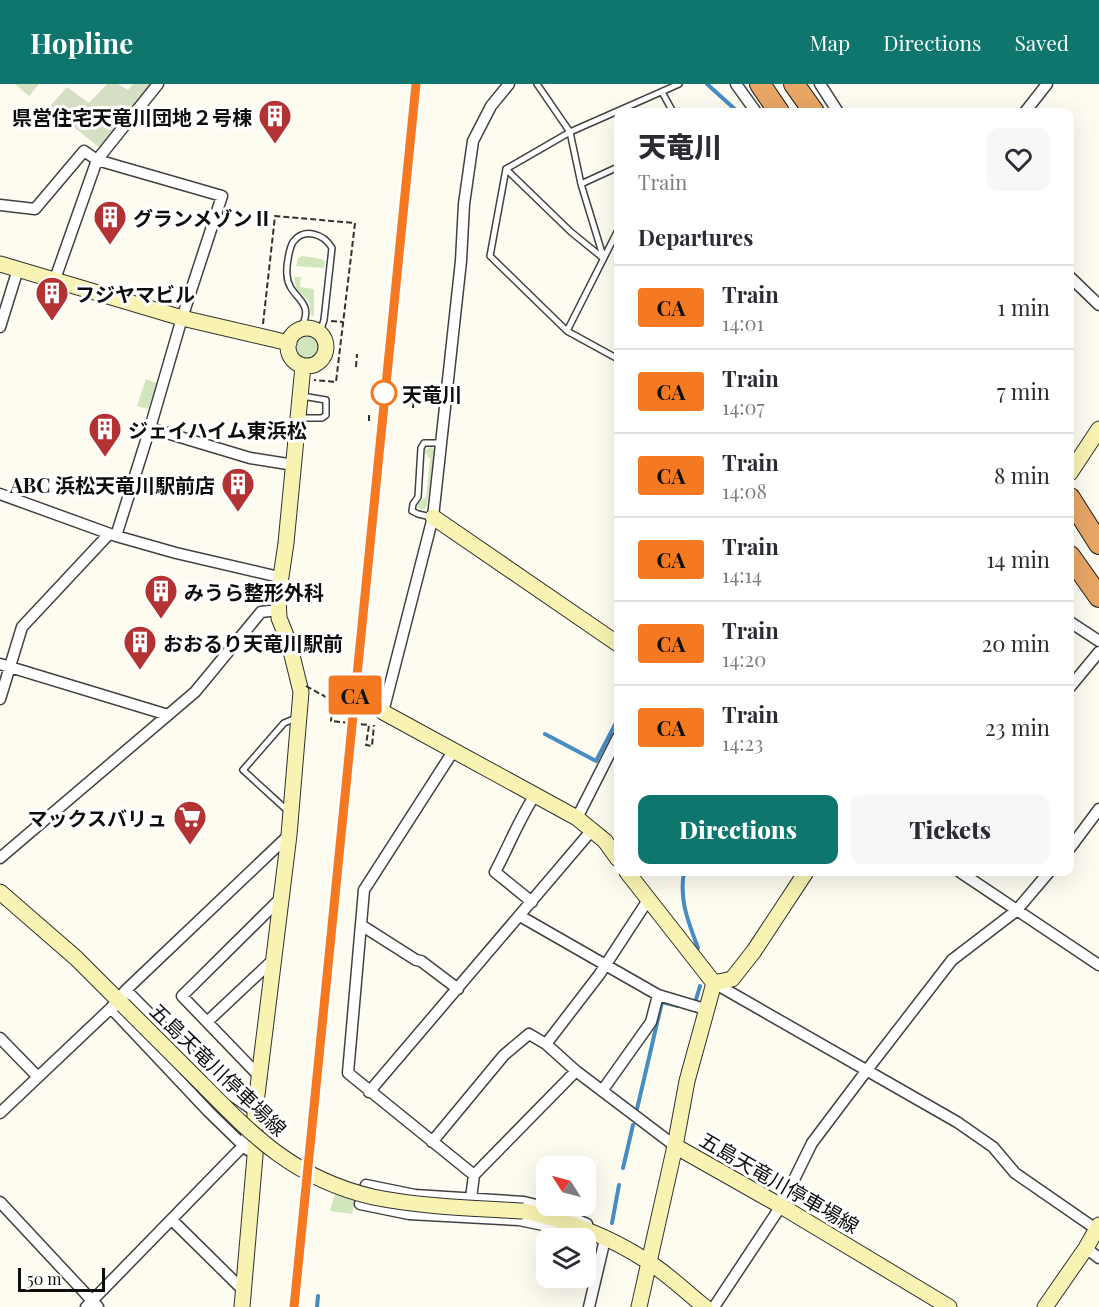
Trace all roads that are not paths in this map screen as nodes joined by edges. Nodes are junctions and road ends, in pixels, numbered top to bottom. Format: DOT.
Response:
graph roads {
  1 [pos="158,84"];
  2 [pos="509,84"];
  3 [pos="537,84"];
  4 [pos="679,84"];
  5 [pos="736,84"];
  6 [pos="760,84"];
  7 [pos="794,84"];
  8 [pos="820,84"];
  9 [pos="1047,84"];
  10 [pos="662,92"];
  11 [pos="625,108"];
  12 [pos="671,108"];
  13 [pos="753,108"];
  14 [pos="776,108"];
  15 [pos="810,108"];
  16 [pos="835,108"];
  17 [pos="1028,108"];
  18 [pos="614,113"];
  19 [pos="570,132"];
  20 [pos="96,160"];
  21 [pos="506,169"];
  22 [pos="614,169"];
  23 [pos="581,184"];
  24 [pos="0,206"];
  25 [pos="614,237"];
  26 [pos="603,258"];
  27 [pos="0,264"];
  28 [pos="18,269"];
  29 [pos="55,279"];
  30 [pos="1074,281"];
  31 [pos="1099,305"];
  32 [pos="182,318"];
  33 [pos="0,327"];
  34 [pos="300,329"];
  35 [pos="320,332"];
  36 [pos="567,332"];
  37 [pos="289,343"];
  38 [pos="614,357"];
  39 [pos="303,366"];
  40 [pos="300,396"];
  41 [pos="298,417"];
  42 [pos="150,428"];
  43 [pos="1099,429"];
  44 [pos="441,443"];
  45 [pos="294,465"];
  46 [pos="1074,467"];
  47 [pos="0,494"];
  48 [pos="1074,504"];
  49 [pos="433,517"];
  50 [pos="112,535"];
  51 [pos="1099,544"];
  52 [pos="1074,562"];
  53 [pos="279,578"];
  54 [pos="1099,597"];
  55 [pos="278,610"];
  56 [pos="1074,625"];
  57 [pos="614,641"];
  58 [pos="1099,641"];
  59 [pos="1099,652"];
  60 [pos="4,665"];
  61 [pos="1074,682"];
  62 [pos="0,699"];
  63 [pos="168,715"];
  64 [pos="298,718"];
  65 [pos="379,719"];
  66 [pos="614,745"];
  67 [pos="454,750"];
  68 [pos="535,795"];
  69 [pos="1099,809"];
  70 [pos="290,813"];
  71 [pos="577,818"];
  72 [pos="592,830"];
  73 [pos="288,835"];
  74 [pos="1074,843"];
  75 [pos="614,854"];
  76 [pos="0,858"];
  77 [pos="630,876"];
  78 [pos="803,876"];
  79 [pos="966,876"];
  80 [pos="1046,876"];
  81 [pos="0,892"];
  82 [pos="280,899"];
  83 [pos="648,900"];
  84 [pos="532,902"];
  85 [pos="1016,911"];
  86 [pos="520,916"];
  87 [pos="361,925"];
  88 [pos="274,958"];
  89 [pos="605,965"];
  90 [pos="1099,965"];
  91 [pos="714,983"];
  92 [pos="458,989"];
  93 [pos="658,995"];
  94 [pos="120,1001"];
  95 [pos="698,1007"];
  96 [pos="207,1022"];
  97 [pos="0,1038"];
  98 [pos="546,1044"];
  99 [pos="867,1070"];
  100 [pos="576,1071"];
  101 [pos="38,1077"];
  102 [pos="261,1078"];
  103 [pos="602,1091"];
  104 [pos="369,1092"];
  105 [pos="255,1111"];
  106 [pos="0,1113"];
  107 [pos="432,1142"];
  108 [pos="675,1146"];
  109 [pos="249,1151"];
  110 [pos="474,1175"];
  111 [pos="471,1198"];
  112 [pos="0,1202"];
  113 [pos="781,1206"];
  114 [pos="172,1220"];
  115 [pos="1098,1227"];
  116 [pos="556,1228"];
  117 [pos="574,1228"];
  118 [pos="588,1228"];
  119 [pos="596,1239"];
  120 [pos="1086,1248"];
  121 [pos="1099,1258"];
  122 [pos="648,1261"];
  123 [pos="590,1288"];
  124 [pos="243,1290"];
  125 [pos="92,1305"];
  126 [pos="242,1307"];
  127 [pos="589,1307"];
  128 [pos="639,1307"];
  129 [pos="705,1307"];
  130 [pos="714,1307"];
  131 [pos="949,1307"];
  132 [pos="1045,1307"];
  1 -- 20 [label="street"];
  2 -- 44 [label="street"];
  3 -- 19 [label="lane"];
  4 -- 10 [label="lane"];
  5 -- 13 [label="street"];
  6 -- 14 [label="highway"];
  7 -- 15 [label="highway"];
  8 -- 16 [label="street"];
  9 -- 17 [label="street"];
  10 -- 11 [label="lane"];
  10 -- 12 [label="lane"];
  18 -- 19 [label="lane"];
  19 -- 21 [label="lane"];
  19 -- 23 [label="lane"];
  20 -- 24 [label="street"];
  20 -- 29 [label="street"];
  20 -- 32 [label="street"];
  21 -- 26 [label="lane"];
  21 -- 36 [label="lane"];
  22 -- 23 [label="lane"];
  23 -- 26 [label="lane"];
  25 -- 26 [label="lane"];
  26 -- 36 [label="lane"];
  27 -- 28 [label="street"];
  28 -- 29 [label="street"];
  28 -- 33 [label="street"];
  29 -- 32 [label="street"];
  30 -- 31 [label="street"];
  32 -- 37 [label="street"];
  32 -- 42 [label="street"];
  34 -- 35 [label="street"];
  34 -- 35 [label="lane"];
  34 -- 37 [label="street"];
  35 -- 39 [label="street"];
  36 -- 38 [label="lane"];
  37 -- 39 [label="street"];
  39 -- 40 [label="street"];
  40 -- 41 [label="street"];
  40 -- 41 [label="lane"];
  41 -- 45 [label="street"];
  42 -- 45 [label="street"];
  42 -- 50 [label="street"];
  43 -- 46 [label="street"];
  44 -- 49 [label="street"];
  44 -- 49 [label="lane"];
  45 -- 53 [label="street"];
  47 -- 50 [label="street"];
  48 -- 51 [label="highway"];
  49 -- 57 [label="street"];
  49 -- 65 [label="street"];
  50 -- 53 [label="street"];
  50 -- 60 [label="street"];
  52 -- 54 [label="highway"];
  53 -- 55 [label="street"];
  55 -- 63 [label="street"];
  55 -- 64 [label="street"];
  56 -- 58 [label="street"];
  59 -- 61 [label="street"];
  60 -- 62 [label="street"];
  60 -- 63 [label="street"];
  63 -- 76 [label="street"];
  64 -- 70 [label="street"];
  64 -- 70 [label="lane"];
  65 -- 67 [label="street"];
  66 -- 71 [label="street"];
  67 -- 68 [label="street"];
  67 -- 87 [label="street"];
  68 -- 71 [label="street"];
  68 -- 84 [label="street"];
  69 -- 74 [label="street"];
  70 -- 73 [label="street"];
  71 -- 72 [label="street"];
  72 -- 75 [label="street"];
  72 -- 84 [label="street"];
  73 -- 82 [label="street"];
  73 -- 94 [label="street"];
  77 -- 83 [label="street"];
  78 -- 91 [label="street"];
  79 -- 85 [label="street"];
  80 -- 85 [label="street"];
  81 -- 94 [label="street, 五島天竜川停車場線"];
  82 -- 88 [label="street"];
  82 -- 96 [label="street"];
  83 -- 89 [label="street"];
  83 -- 91 [label="street"];
  84 -- 86 [label="street"];
  85 -- 90 [label="street"];
  85 -- 99 [label="street"];
  86 -- 89 [label="street"];
  86 -- 92 [label="street"];
  87 -- 92 [label="street"];
  87 -- 104 [label="street"];
  88 -- 96 [label="street"];
  88 -- 102 [label="street"];
  89 -- 93 [label="street"];
  89 -- 98 [label="street"];
  91 -- 95 [label="street"];
  91 -- 99 [label="street"];
  92 -- 104 [label="street"];
  93 -- 95 [label="street"];
  93 -- 103 [label="street"];
  94 -- 101 [label="street"];
  94 -- 105 [label="street"];
  94 -- 109 [label="street"];
  94 -- 117 [label="street, 五島天竜川停車場線, bridge"];
  95 -- 108 [label="street"];
  96 -- 102 [label="street"];
  97 -- 101 [label="street"];
  98 -- 100 [label="street"];
  98 -- 107 [label="street"];
  99 -- 113 [label="street"];
  99 -- 115 [label="street"];
  100 -- 103 [label="street"];
  100 -- 110 [label="street"];
  101 -- 106 [label="street"];
  102 -- 105 [label="street"];
  103 -- 108 [label="street"];
  104 -- 107 [label="street"];
  105 -- 109 [label="street"];
  107 -- 110 [label="street"];
  108 -- 113 [label="street, 五島天竜川停車場線"];
  108 -- 122 [label="street, 五島天竜川停車場線"];
  109 -- 114 [label="street"];
  109 -- 124 [label="street"];
  110 -- 111 [label="street"];
  111 -- 116 [label="street"];
  111 -- 118 [label="street"];
  112 -- 125 [label="street"];
  113 -- 130 [label="street"];
  113 -- 131 [label="street, 五島天竜川停車場線"];
  114 -- 124 [label="street"];
  114 -- 125 [label="street"];
  115 -- 120 [label="street"];
  119 -- 122 [label="street, 五島天竜川停車場線"];
  120 -- 121 [label="street"];
  120 -- 132 [label="street"];
  122 -- 128 [label="street"];
  122 -- 129 [label="street"];
  123 -- 127 [label="street"];
  124 -- 126 [label="street"];
}
